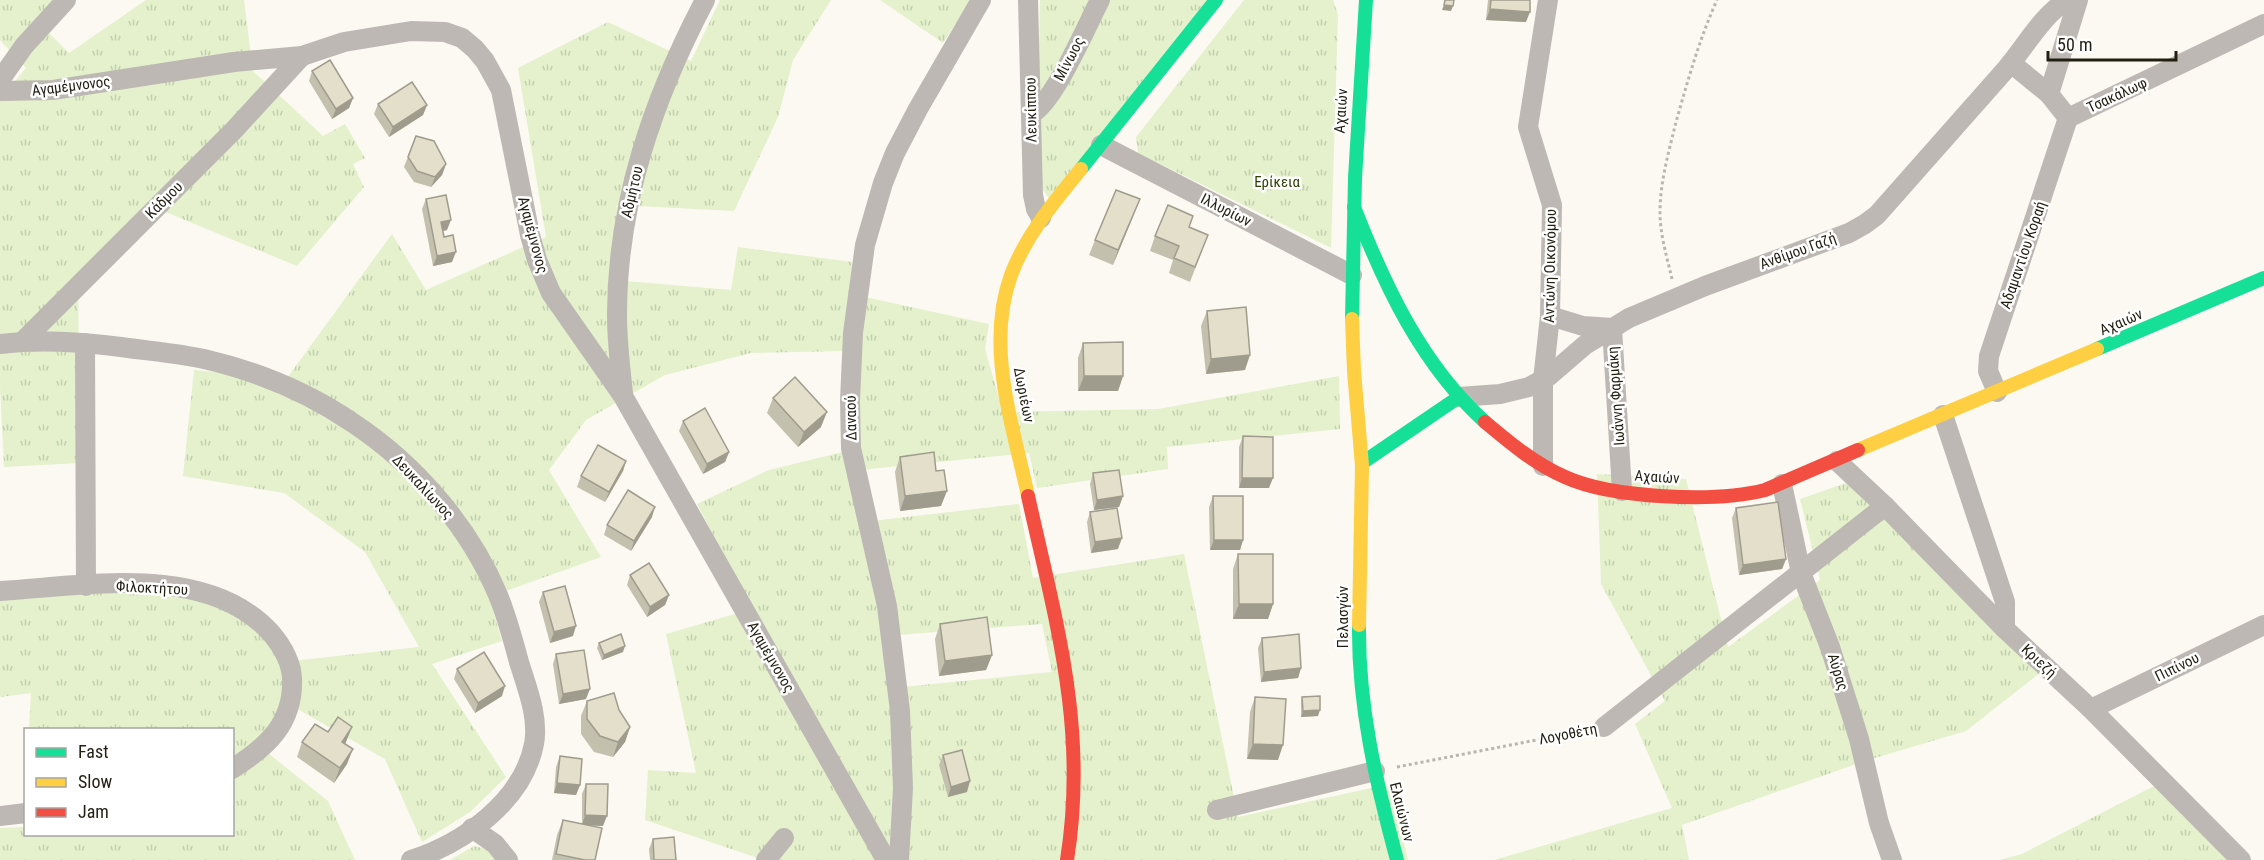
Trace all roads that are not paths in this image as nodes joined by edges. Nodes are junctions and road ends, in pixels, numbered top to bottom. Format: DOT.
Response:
graph roads {
  1 [pos="66,0"];
  2 [pos="705,0"];
  3 [pos="981,0"];
  4 [pos="1028,0"];
  5 [pos="1100,0"];
  6 [pos="1216,0"];
  7 [pos="1366,0"];
  8 [pos="1548,0"];
  9 [pos="2067,0"];
  10 [pos="2078,0"];
  11 [pos="2264,24"];
  12 [pos="302,56"];
  13 [pos="2011,63"];
  14 [pos="0,80"];
  15 [pos="0,91"];
  16 [pos="2049,94"];
  17 [pos="1031,114"];
  18 [pos="2068,118"];
  19 [pos="1101,145"];
  20 [pos="1354,207"];
  21 [pos="1041,218"];
  22 [pos="1352,275"];
  23 [pos="2264,278"];
  24 [pos="1550,316"];
  25 [pos="1612,328"];
  26 [pos="23,341"];
  27 [pos="85,343"];
  28 [pos="0,344"];
  29 [pos="1543,380"];
  30 [pos="1996,392"];
  31 [pos="623,396"];
  32 [pos="1459,397"];
  33 [pos="1943,415"];
  34 [pos="1836,461"];
  35 [pos="1362,463"];
  36 [pos="1543,466"];
  37 [pos="1782,484"];
  38 [pos="1622,491"];
  39 [pos="1886,506"];
  40 [pos="1801,573"];
  41 [pos="86,586"];
  42 [pos="0,591"];
  43 [pos="2264,625"];
  44 [pos="2005,629"];
  45 [pos="2091,709"];
  46 [pos="1604,727"];
  47 [pos="234,768"];
  48 [pos="1375,771"];
  49 [pos="1217,810"];
  50 [pos="24,813"];
  51 [pos="0,816"];
  52 [pos="472,828"];
  53 [pos="784,838"];
  54 [pos="411,860"];
  55 [pos="508,860"];
  56 [pos="766,860"];
  57 [pos="886,860"];
  58 [pos="899,860"];
  59 [pos="1067,860"];
  60 [pos="1397,860"];
  61 [pos="1892,860"];
  62 [pos="2241,860"];
  1 -- 14 [label="street"];
  2 -- 31 [label="street, Αδμήτου"];
  3 -- 58 [label="street, Δαναού"];
  4 -- 17 [label="street, Λευκίππου"];
  5 -- 17 [label="street, Μίνωος"];
  6 -- 19 [label="main road, Δωριέων"];
  7 -- 20 [label="main road, Αχαιών"];
  8 -- 24 [label="street, Αντώνη Οικονόμου"];
  9 -- 13 [label="street, Ανθίμου Γαζή"];
  10 -- 16 [label="street"];
  11 -- 18 [label="street, Τσακάλωφ"];
  12 -- 15 [label="street, Αγαμέμνονος"];
  12 -- 26 [label="street, Κάδμου"];
  12 -- 31 [label="street, Αγαμέμνονος"];
  13 -- 16 [label="street"];
  13 -- 25 [label="street, Ανθίμου Γαζή"];
  16 -- 18 [label="street"];
  17 -- 21 [label="street, Λευκίππου"];
  18 -- 30 [label="street, Αδαμαντίου Κοραή"];
  19 -- 21 [label="main road, Δωριέων"];
  19 -- 22 [label="street, Ιλλυρίων"];
  20 -- 22 [label="main road, Πελασγών"];
  20 -- 32 [label="main road, Αχαιών"];
  21 -- 59 [label="main road, Δωριέων"];
  22 -- 35 [label="main road, Πελασγών"];
  23 -- 30 [label="main road, Αχαιών"];
  24 -- 25 [label="street, Ιωάννη Φαρμάκη"];
  24 -- 29 [label="street, Αντώνη Οικονόμου"];
  25 -- 29 [label="street, Ανθίμου Γαζή"];
  25 -- 38 [label="street, Ιωάννη Φαρμάκη"];
  26 -- 27 [label="street, Δευκαλίωνος"];
  26 -- 28 [label="street, Δευκαλίωνος"];
  27 -- 41 [label="street"];
  27 -- 52 [label="street, Δευκαλίωνος"];
  29 -- 32 [label="street, Ανθίμου Γαζή"];
  29 -- 36 [label="street, Αντώνη Οικονόμου"];
  30 -- 33 [label="main road, Αχαιών"];
  31 -- 57 [label="street, Αγαμέμνονος"];
  32 -- 35 [label="main road"];
  32 -- 36 [label="main road, Αχαιών"];
  33 -- 34 [label="main road, Αχαιών"];
  33 -- 44 [label="street"];
  34 -- 37 [label="main road, Αχαιών"];
  34 -- 39 [label="street, Κριεζή"];
  35 -- 48 [label="main road, Πελασγών"];
  36 -- 38 [label="main road, Αχαιών"];
  37 -- 38 [label="main road, Αχαιών"];
  37 -- 40 [label="street, Αύρας"];
  39 -- 40 [label="street, Λογοθέτη"];
  39 -- 44 [label="street, Κριεζή"];
  40 -- 46 [label="street, Λογοθέτη"];
  40 -- 61 [label="street, Αύρας"];
  41 -- 42 [label="street, Φιλοκτήτου"];
  41 -- 47 [label="street, Φιλοκτήτου"];
  43 -- 45 [label="street, Πιπίνου"];
  44 -- 45 [label="street, Κριεζή"];
  45 -- 62 [label="street, Κριεζή"];
  48 -- 49 [label="street"];
  48 -- 60 [label="main road, Ελαιώνων"];
  50 -- 51 [label="street"];
  52 -- 54 [label="street, Δευκαλίωνος"];
  52 -- 55 [label="street"];
  53 -- 56 [label="street"];
}
